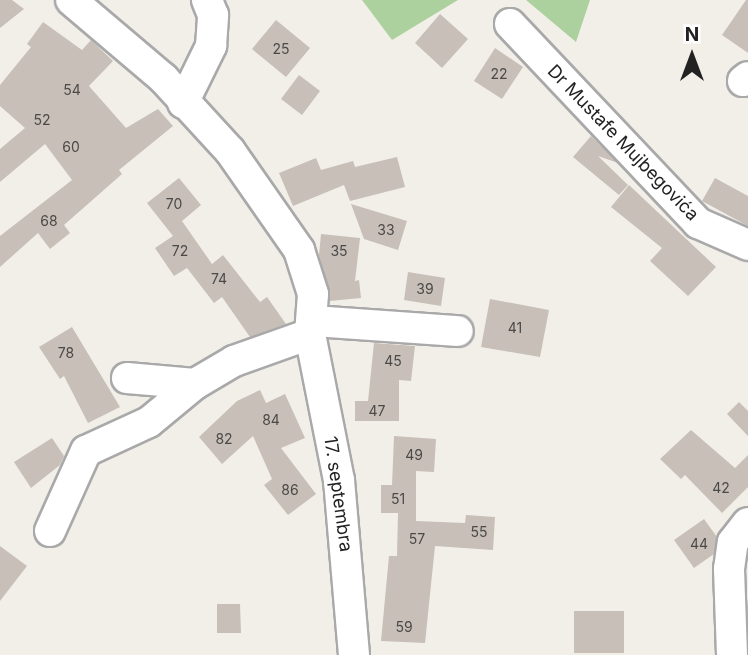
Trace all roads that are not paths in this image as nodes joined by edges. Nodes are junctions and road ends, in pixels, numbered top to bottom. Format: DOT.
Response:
graph roads {
  1 [pos="71,0"];
  2 [pos="207,0"];
  3 [pos="510,24"];
  4 [pos="183,103"];
  5 [pos="748,246"];
  6 [pos="312,328"];
  7 [pos="457,331"];
  8 [pos="127,378"];
  9 [pos="195,384"];
  10 [pos="748,523"];
  11 [pos="50,531"];
  12 [pos="354,655"];
  13 [pos="732,655"];
  1 -- 4 [label="street, 17. septembra"];
  2 -- 4 [label="street"];
  3 -- 5 [label="street, Dr Mustafe Mujbegovića"];
  4 -- 6 [label="street, 17. septembra"];
  6 -- 7 [label="street"];
  6 -- 9 [label="street"];
  6 -- 12 [label="street, 17. septembra"];
  8 -- 9 [label="street"];
  9 -- 11 [label="street"];
  10 -- 13 [label="street"];
}
